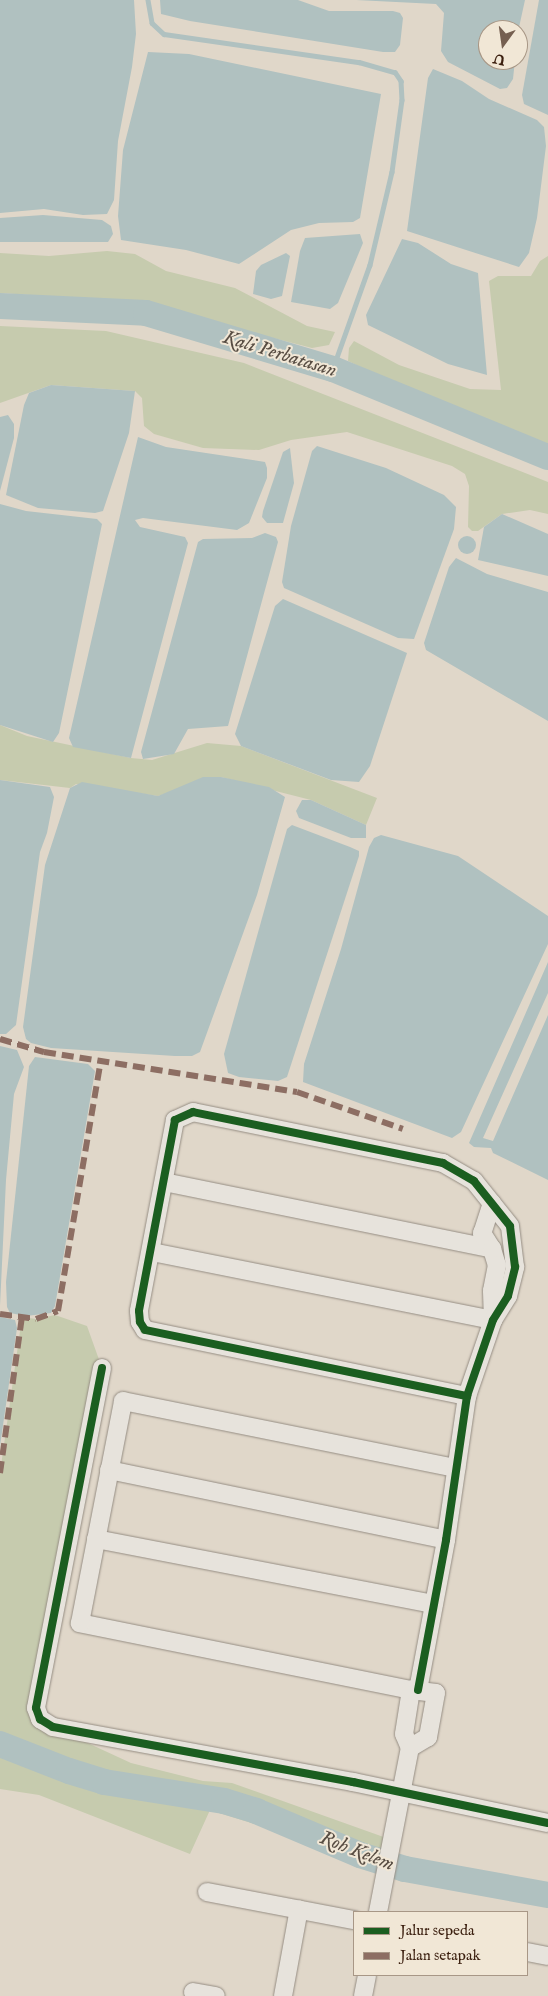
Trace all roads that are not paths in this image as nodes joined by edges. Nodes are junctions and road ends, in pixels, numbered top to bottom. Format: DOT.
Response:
graph roads {
  1 [pos="164,1182"];
  2 [pos="492,1203"];
  3 [pos="492,1249"];
  4 [pos="152,1252"];
  5 [pos="493,1320"];
  6 [pos="102,1368"];
  7 [pos="467,1396"];
  8 [pos="456,1468"];
  9 [pos="110,1470"];
  10 [pos="96,1539"];
  11 [pos="446,1540"];
  12 [pos="434,1604"];
  13 [pos="415,1690"];
  14 [pos="410,1748"];
  15 [pos="401,1792"];
  16 [pos="548,1823"];
  17 [pos="208,1892"];
  18 [pos="380,1904"];
  19 [pos="299,1909"];
  20 [pos="353,1920"];
  21 [pos="528,1952"];
  22 [pos="548,1956"];
  23 [pos="367,1976"];
  24 [pos="193,1992"];
  25 [pos="216,1996"];
  26 [pos="283,1996"];
  27 [pos="363,1996"];
  1 -- 2 [label="street"];
  1 -- 3 [label="street"];
  1 -- 4 [label="street"];
  2 -- 3 [label="street"];
  2 -- 5 [label="street"];
  3 -- 5 [label="street"];
  4 -- 5 [label="street"];
  4 -- 7 [label="street"];
  5 -- 7 [label="street"];
  6 -- 15 [label="street"];
  7 -- 8 [label="street"];
  8 -- 9 [label="street"];
  8 -- 11 [label="street"];
  9 -- 10 [label="street"];
  9 -- 11 [label="street"];
  10 -- 12 [label="street"];
  10 -- 13 [label="street"];
  11 -- 12 [label="street"];
  12 -- 13 [label="street"];
  13 -- 14 [label="street"];
  13 -- 14 [label="street"];
  14 -- 15 [label="street"];
  15 -- 16 [label="street"];
  15 -- 18 [label="street"];
  17 -- 19 [label="street"];
  19 -- 20 [label="street"];
  19 -- 26 [label="street"];
  21 -- 22 [label="street"];
  23 -- 27 [label="street"];
  24 -- 25 [label="street"];
}
